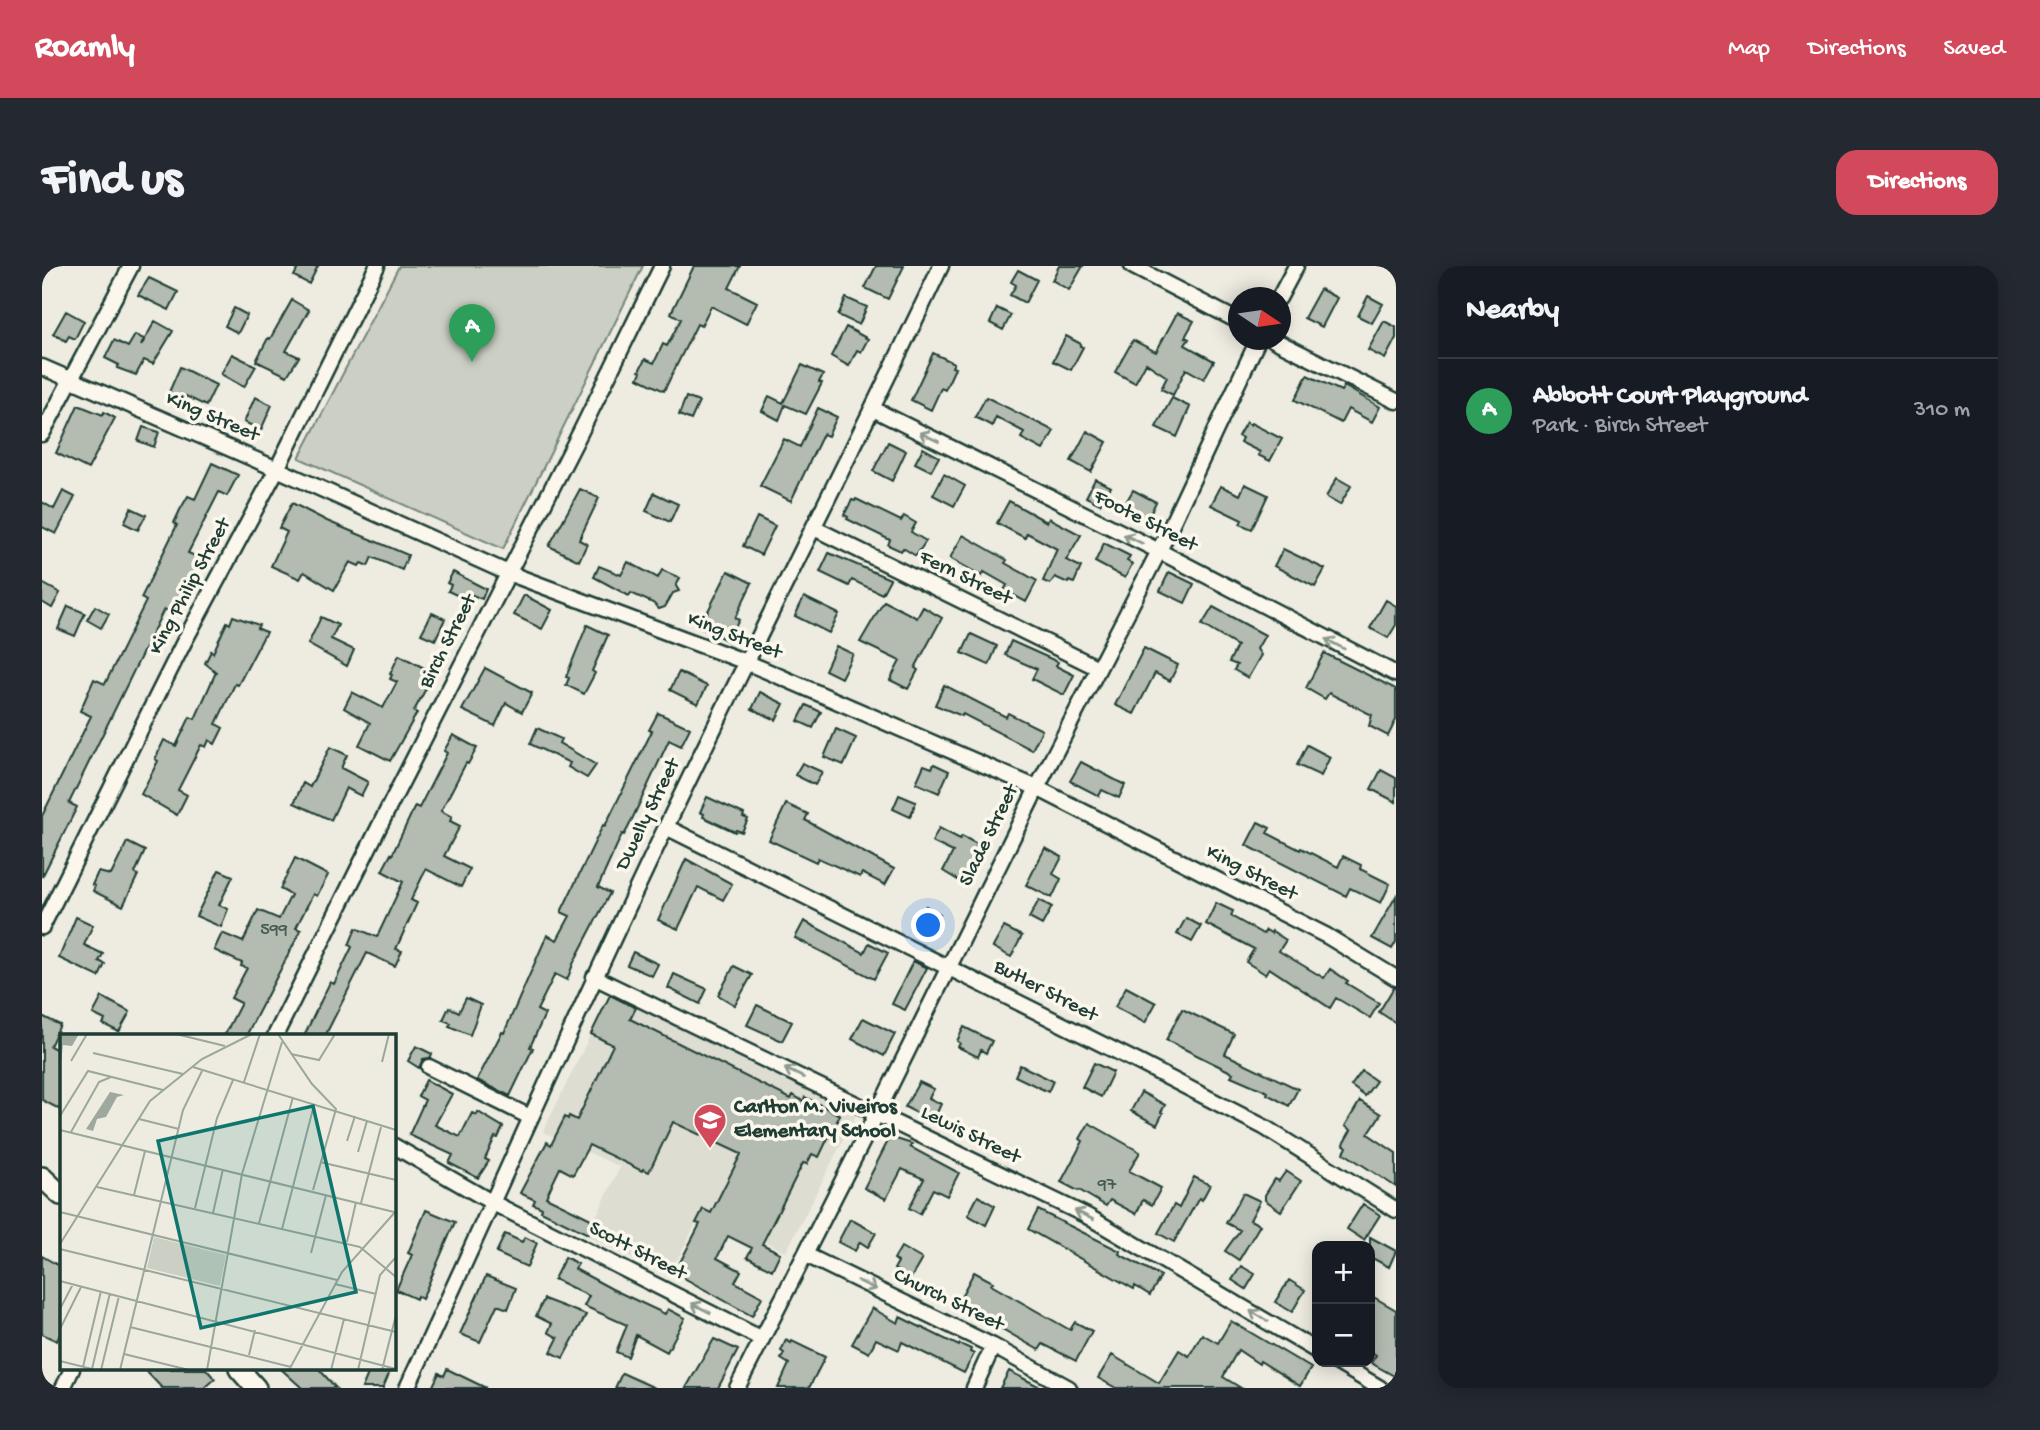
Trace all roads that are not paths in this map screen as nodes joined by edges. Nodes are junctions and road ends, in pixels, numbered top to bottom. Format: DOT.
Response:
graph roads {
  1 [pos="131,266"];
  2 [pos="377,266"];
  3 [pos="662,266"];
  4 [pos="941,266"];
  5 [pos="1132,266"];
  6 [pos="1296,266"];
  7 [pos="1285,287"];
  8 [pos="1228,316"];
  9 [pos="1291,348"];
  10 [pos="1253,350"];
  11 [pos="42,367"];
  12 [pos="71,379"];
  13 [pos="1396,401"];
  14 [pos="873,410"];
  15 [pos="42,434"];
  16 [pos="277,469"];
  17 [pos="814,528"];
  18 [pos="1159,551"];
  19 [pos="508,573"];
  20 [pos="746,662"];
  21 [pos="1098,668"];
  22 [pos="1396,674"];
  23 [pos="1037,788"];
  24 [pos="666,827"];
  25 [pos="42,927"];
  26 [pos="949,967"];
  27 [pos="594,977"];
  28 [pos="1396,978"];
  29 [pos="276,1034"];
  30 [pos="429,1068"];
  31 [pos="877,1113"];
  32 [pos="530,1117"];
  33 [pos="396,1147"];
  34 [pos="42,1177"];
  35 [pos="60,1194"];
  36 [pos="493,1203"];
  37 [pos="1396,1210"];
  38 [pos="806,1255"];
  39 [pos="762,1339"];
  40 [pos="993,1346"];
  41 [pos="1312,1348"];
  42 [pos="1344,1367"];
  43 [pos="72,1370"];
  44 [pos="240,1370"];
  45 [pos="63,1388"];
  46 [pos="256,1388"];
  47 [pos="407,1388"];
  48 [pos="737,1388"];
  49 [pos="974,1388"];
  50 [pos="1069,1388"];
  51 [pos="1380,1388"];
  1 -- 12 [label="street"];
  2 -- 16 [label="street, King Philip Street"];
  3 -- 19 [label="street, Birch Street"];
  4 -- 14 [label="street, Dwelly Street"];
  5 -- 8 [label="street"];
  6 -- 7 [label="street"];
  9 -- 13 [label="street"];
  10 -- 18 [label="street, Slade Street"];
  11 -- 12 [label="street, King Street"];
  12 -- 15 [label="street"];
  12 -- 16 [label="street, King Street"];
  14 -- 17 [label="street, Dwelly Street"];
  18 -- 14 [label="street, Foote Street, one-way"];
  16 -- 19 [label="street, King Street"];
  16 -- 25 [label="street, King Philip Street"];
  17 -- 20 [label="street, Dwelly Street"];
  17 -- 21 [label="street, Fern Street"];
  18 -- 21 [label="street, Slade Street"];
  22 -- 18 [label="street, Foote Street, one-way"];
  19 -- 20 [label="street, King Street"];
  19 -- 29 [label="street, Birch Street"];
  20 -- 23 [label="street, King Street"];
  20 -- 24 [label="street, Dwelly Street"];
  21 -- 23 [label="street, Slade Street"];
  23 -- 26 [label="street, Slade Street"];
  23 -- 28 [label="street, King Street"];
  24 -- 26 [label="street, Butler Street"];
  24 -- 27 [label="street, Dwelly Street"];
  26 -- 31 [label="street, Slade Street"];
  26 -- 37 [label="street, Butler Street"];
  31 -- 27 [label="street, Lewis Street, one-way"];
  27 -- 32 [label="street, Dwelly Street"];
  30 -- 32 [label="street"];
  31 -- 38 [label="street, Slade Street"];
  41 -- 31 [label="street, Lewis Street, one-way"];
  32 -- 36 [label="street, Dwelly Street"];
  33 -- 36 [label="street, Scott Street"];
  34 -- 35 [label="main road"];
  39 -- 36 [label="street, Scott Street, one-way"];
  36 -- 47 [label="street, Dwelly Street"];
  38 -- 39 [label="street, Slade Street"];
  38 -- 40 [label="street, Church Street, one-way"];
  39 -- 48 [label="street, Slade Street"];
  40 -- 49 [label="street"];
  40 -- 50 [label="street, Church Street"];
  42 -- 51 [label="street"];
  43 -- 45 [label="street"];
  44 -- 46 [label="main road"];
}
